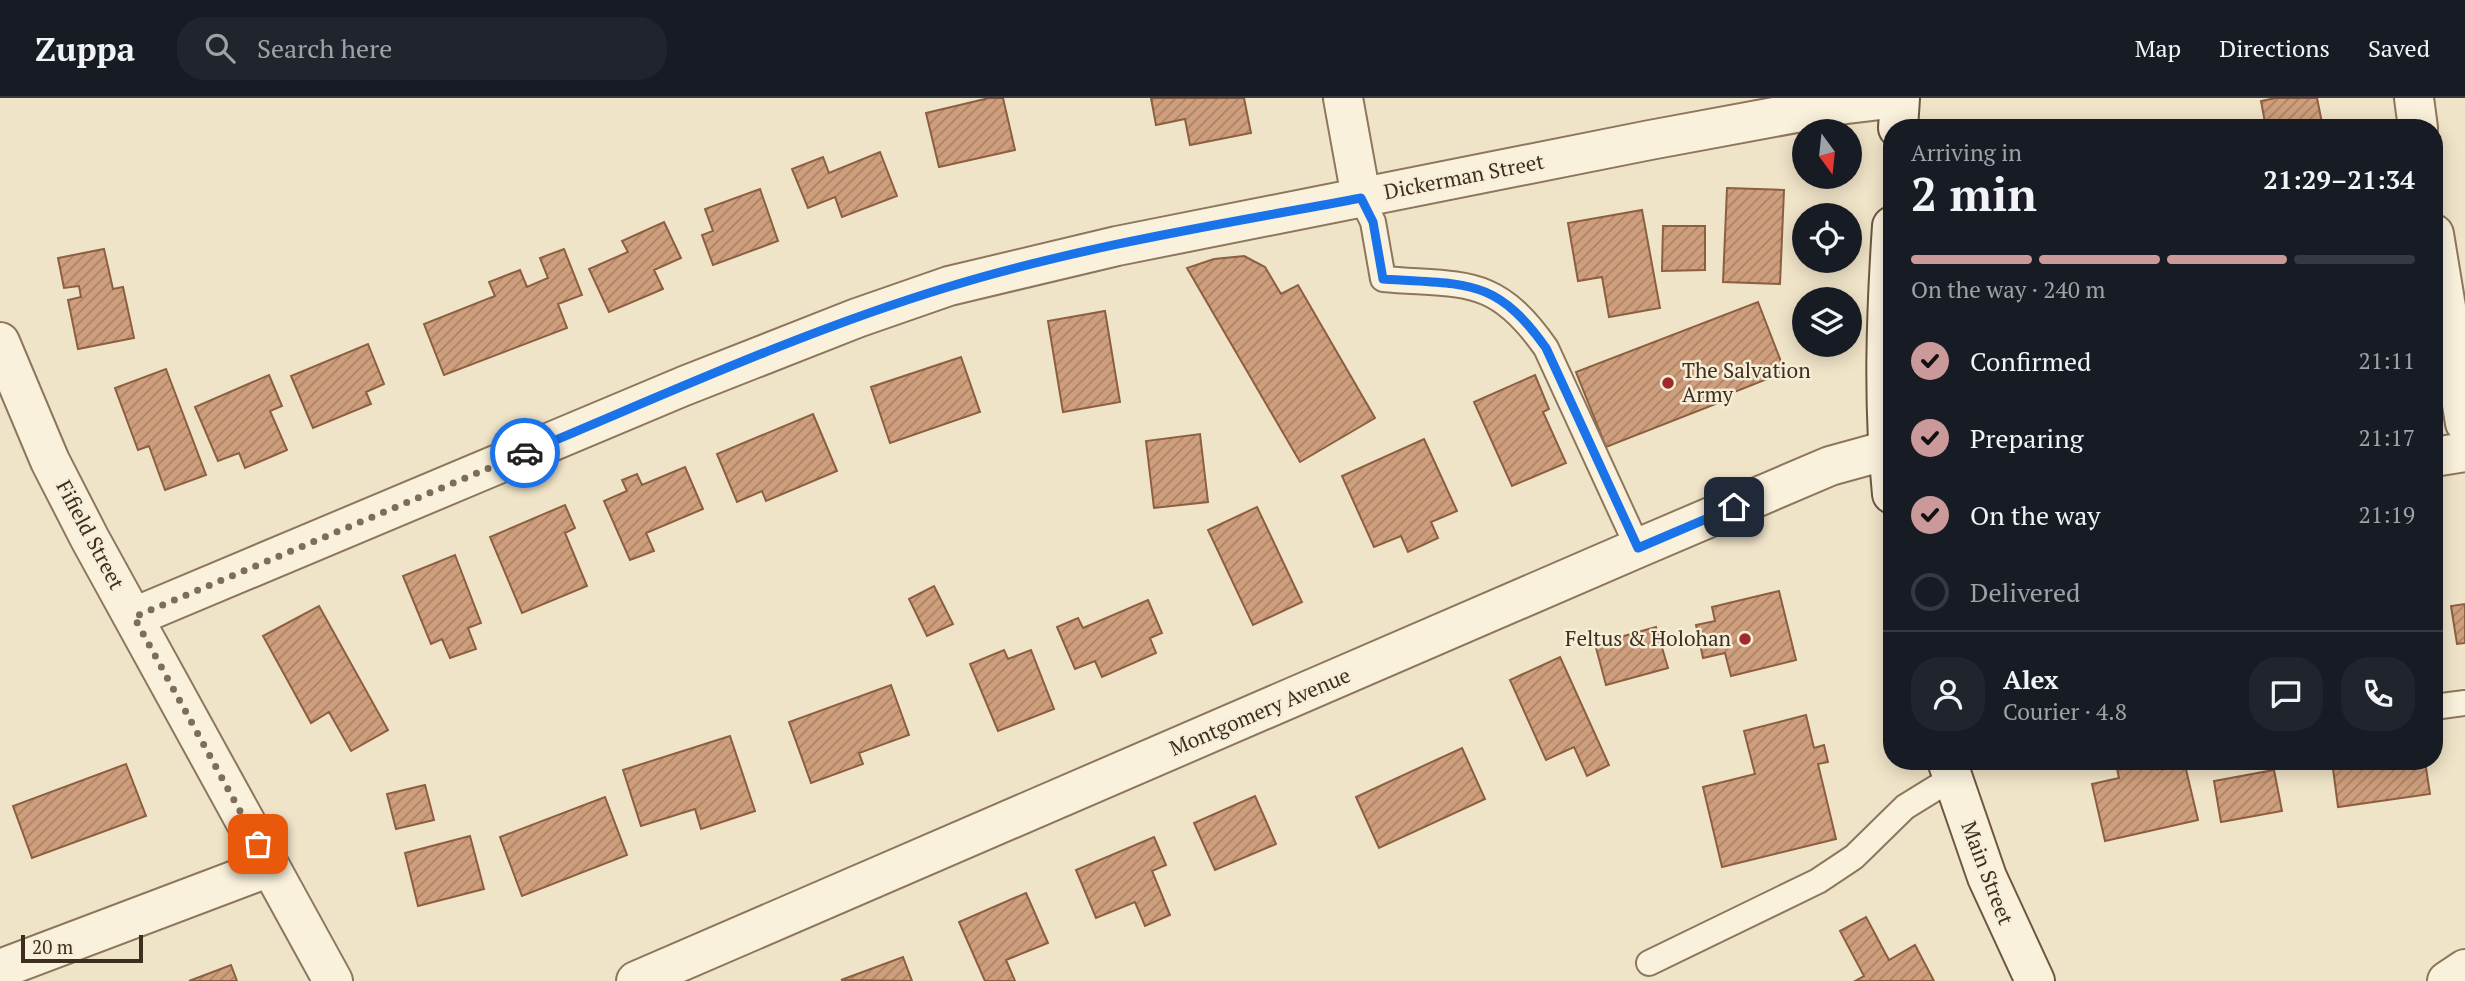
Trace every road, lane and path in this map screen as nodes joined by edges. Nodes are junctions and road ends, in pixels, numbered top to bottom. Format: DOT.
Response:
graph roads {
  1 [pos="1343,98"];
  2 [pos="1898,98"];
  3 [pos="2414,98"];
  4 [pos="1898,119"];
  5 [pos="2417,119"];
  6 [pos="1361,198"];
  7 [pos="2443,289"];
  8 [pos="0,342"];
  9 [pos="2465,423"];
  10 [pos="1883,451"];
  11 [pos="2465,452"];
  12 [pos="2443,456"];
  13 [pos="1638,548"];
  14 [pos="134,617"];
  15 [pos="2465,703"];
  16 [pos="2443,706"];
  17 [pos="1949,770"];
  18 [pos="1950,770"];
  19 [pos="270,867"];
  20 [pos="1649,963"];
  21 [pos="0,969"];
  22 [pos="2465,969"];
  23 [pos="333,981"];
  24 [pos="636,981"];
  25 [pos="2035,981"];
  26 [pos="2447,981"];
  1 -- 6 [label="street"];
  2 -- 4 [label="street"];
  2 -- 6 [label="street, Dickerman Street"];
  3 -- 5 [label="street"];
  6 -- 13 [label="lane"];
  6 -- 14 [label="street, Dickerman Street"];
  7 -- 9 [label="street"];
  8 -- 14 [label="street, Fifield Street"];
  10 -- 13 [label="street, Montgomery Avenue"];
  11 -- 12 [label="street"];
  13 -- 24 [label="street, Montgomery Avenue"];
  14 -- 19 [label="street, Fifield Street"];
  15 -- 16 [label="lane"];
  17 -- 20 [label="lane"];
  18 -- 25 [label="street, Main Street"];
  19 -- 21 [label="street"];
  19 -- 23 [label="street, Fifield Street"];
  22 -- 26 [label="street"];
}
